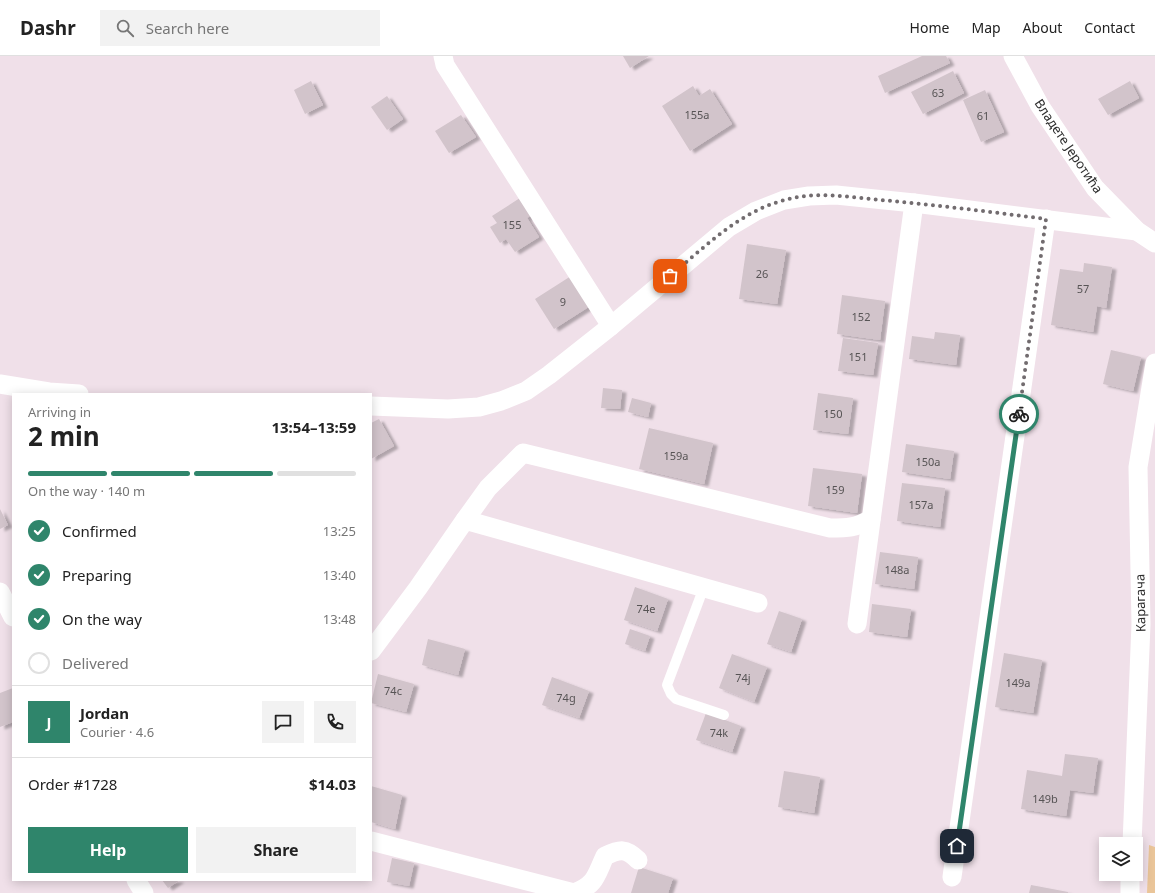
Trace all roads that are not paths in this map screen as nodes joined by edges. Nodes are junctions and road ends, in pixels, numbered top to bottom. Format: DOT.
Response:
graph roads {
  1 [pos="443,56"];
  2 [pos="1013,56"];
  3 [pos="914,203"];
  4 [pos="1046,219"];
  5 [pos="1137,231"];
  6 [pos="1155,243"];
  7 [pos="611,326"];
  8 [pos="1155,363"];
  9 [pos="0,384"];
  10 [pos="64,393"];
  11 [pos="372,406"];
  12 [pos="871,519"];
  13 [pos="464,520"];
  14 [pos="704,587"];
  15 [pos="0,592"];
  16 [pos="758,603"];
  17 [pos="12,615"];
  18 [pos="857,624"];
  19 [pos="372,650"];
  20 [pos="724,715"];
  21 [pos="1132,837"];
  22 [pos="372,841"];
  23 [pos="638,860"];
  24 [pos="952,878"];
  25 [pos="137,881"];
  26 [pos="1130,881"];
  27 [pos="144,893"];
  28 [pos="1130,893"];
  1 -- 7 [label="street"];
  2 -- 5 [label="street, Владете Јеротића"];
  3 -- 4 [label="street"];
  3 -- 7 [label="street"];
  3 -- 12 [label="street"];
  4 -- 5 [label="street"];
  4 -- 24 [label="street"];
  5 -- 6 [label="street, Владете Јеротића"];
  7 -- 11 [label="street"];
  8 -- 21 [label="street, Карагача"];
  9 -- 10 [label="street"];
  12 -- 13 [label="street"];
  12 -- 18 [label="street"];
  13 -- 14 [label="street"];
  13 -- 19 [label="street"];
  14 -- 16 [label="street"];
  14 -- 20 [label="lane"];
  15 -- 17 [label="street"];
  22 -- 23 [label="street"];
  25 -- 27 [label="street"];
  26 -- 28 [label="street"];
}
